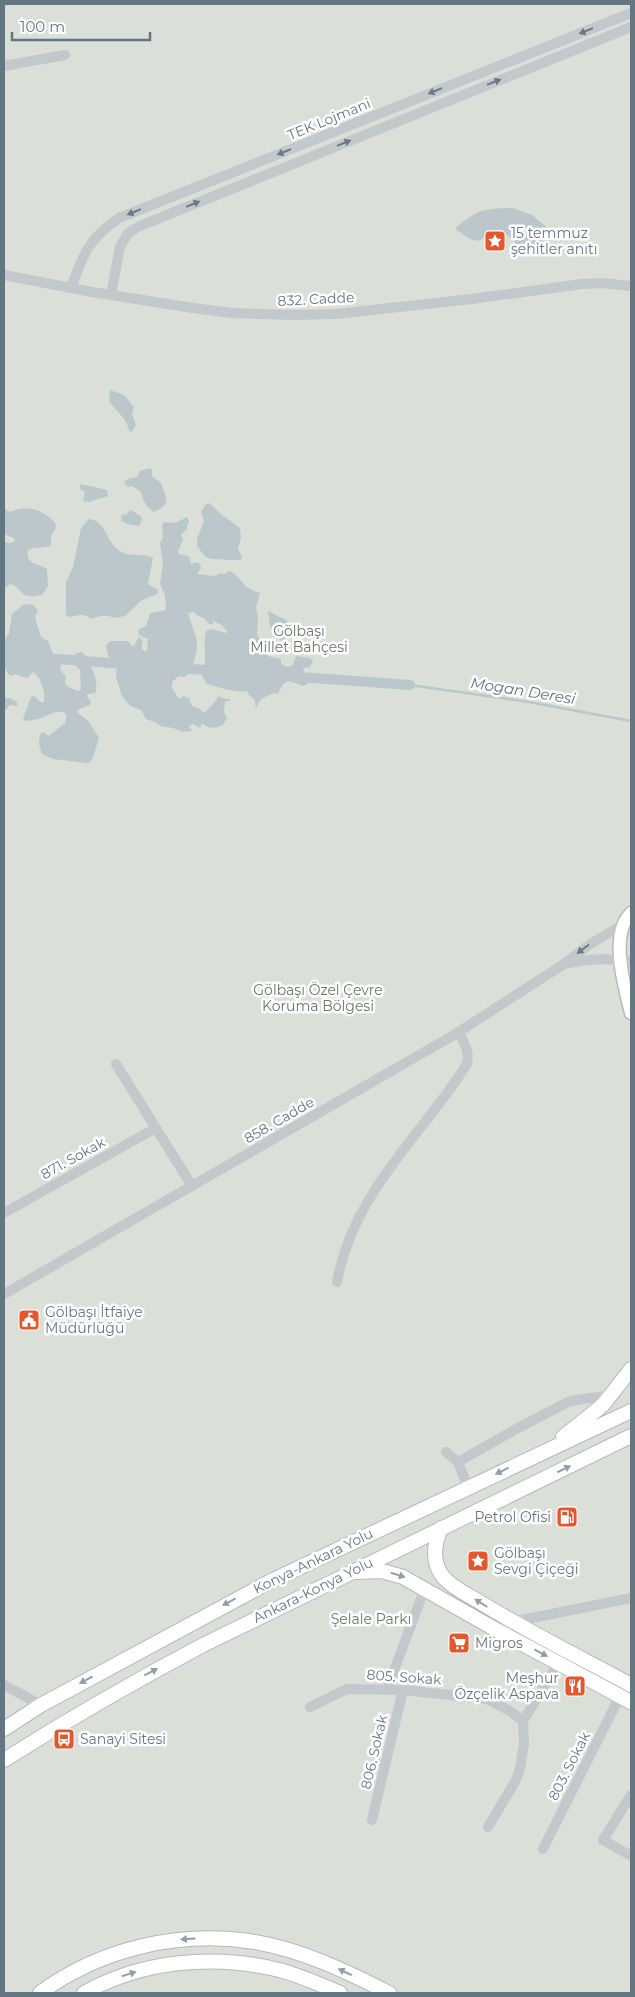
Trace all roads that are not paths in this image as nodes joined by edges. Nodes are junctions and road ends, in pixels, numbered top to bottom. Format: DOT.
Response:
graph roads {
  1 [pos="631,13"];
  2 [pos="631,27"];
  3 [pos="66,55"];
  4 [pos="4,66"];
  5 [pos="4,275"];
  6 [pos="631,286"];
  7 [pos="71,288"];
  8 [pos="111,295"];
  9 [pos="628,922"];
  10 [pos="626,957"];
  11 [pos="564,964"];
  12 [pos="631,1013"];
  13 [pos="459,1032"];
  14 [pos="116,1064"];
  15 [pos="156,1128"];
  16 [pos="192,1186"];
  17 [pos="4,1213"];
  18 [pos="337,1282"];
  19 [pos="4,1294"];
  20 [pos="631,1369"];
  21 [pos="611,1395"];
  22 [pos="631,1411"];
  23 [pos="631,1436"];
  24 [pos="546,1450"];
  25 [pos="446,1452"];
  26 [pos="458,1462"];
  27 [pos="468,1488"];
  28 [pos="441,1528"];
  29 [pos="350,1572"];
  30 [pos="425,1588"];
  31 [pos="631,1598"];
  32 [pos="512,1622"];
  33 [pos="500,1632"];
  34 [pos="559,1662"];
  35 [pos="631,1684"];
  36 [pos="4,1685"];
  37 [pos="387,1689"];
  38 [pos="403,1690"];
  39 [pos="626,1699"];
  40 [pos="41,1705"];
  41 [pos="310,1707"];
  42 [pos="523,1721"];
  43 [pos="4,1729"];
  44 [pos="4,1760"];
  45 [pos="631,1795"];
  46 [pos="372,1820"];
  47 [pos="488,1827"];
  48 [pos="543,1850"];
  49 [pos="631,1856"];
  50 [pos="40,1993"];
  51 [pos="84,1993"];
  52 [pos="340,1993"];
  53 [pos="390,1993"];
  1 -- 7 [label="street, TEK Lojmani, one-way"];
  8 -- 2 [label="street, TEK Lojmani, one-way"];
  3 -- 4 [label="street"];
  5 -- 7 [label="street, 832. Cadde"];
  6 -- 8 [label="street, 832. Cadde"];
  7 -- 8 [label="street, 832. Cadde"];
  9 -- 10 [label="main road"];
  9 -- 11 [label="street, 858. Cadde, one-way"];
  10 -- 11 [label="street, 858. Cadde"];
  10 -- 12 [label="main road"];
  11 -- 13 [label="street, 858. Cadde"];
  13 -- 16 [label="street, 858. Cadde"];
  13 -- 18 [label="street"];
  14 -- 15 [label="street"];
  15 -- 16 [label="street"];
  15 -- 17 [label="street, 871. Sokak"];
  16 -- 19 [label="street, 858. Cadde"];
  20 -- 21 [label="highway"];
  21 -- 24 [label="highway"];
  21 -- 26 [label="street"];
  22 -- 24 [label="highway, Konya-Ankara Yolu"];
  28 -- 23 [label="highway, Ankara-Konya Yolu, one-way"];
  24 -- 27 [label="highway, Konya-Ankara Yolu, one-way"];
  25 -- 26 [label="street"];
  26 -- 27 [label="street"];
  27 -- 40 [label="highway, Konya-Ankara Yolu, one-way"];
  28 -- 29 [label="highway, Ankara-Konya Yolu"];
  32 -- 28 [label="highway, one-way"];
  29 -- 30 [label="highway, one-way"];
  44 -- 29 [label="highway, Ankara-Konya Yolu, one-way"];
  30 -- 33 [label="highway"];
  30 -- 37 [label="street"];
  31 -- 32 [label="street"];
  32 -- 33 [label="street"];
  32 -- 35 [label="highway"];
  33 -- 34 [label="highway, one-way"];
  34 -- 39 [label="highway"];
  34 -- 42 [label="street"];
  36 -- 40 [label="street"];
  37 -- 38 [label="street, 805. Sokak"];
  37 -- 41 [label="street, 805. Sokak"];
  38 -- 42 [label="street, 805. Sokak"];
  38 -- 46 [label="street, 806. Sokak"];
  39 -- 48 [label="street, 803. Sokak"];
  40 -- 43 [label="highway, Konya-Ankara Yolu"];
  42 -- 47 [label="street"];
  45 -- 49 [label="street"];
  53 -- 50 [label="highway, one-way"];
  51 -- 52 [label="highway, one-way"];
}
